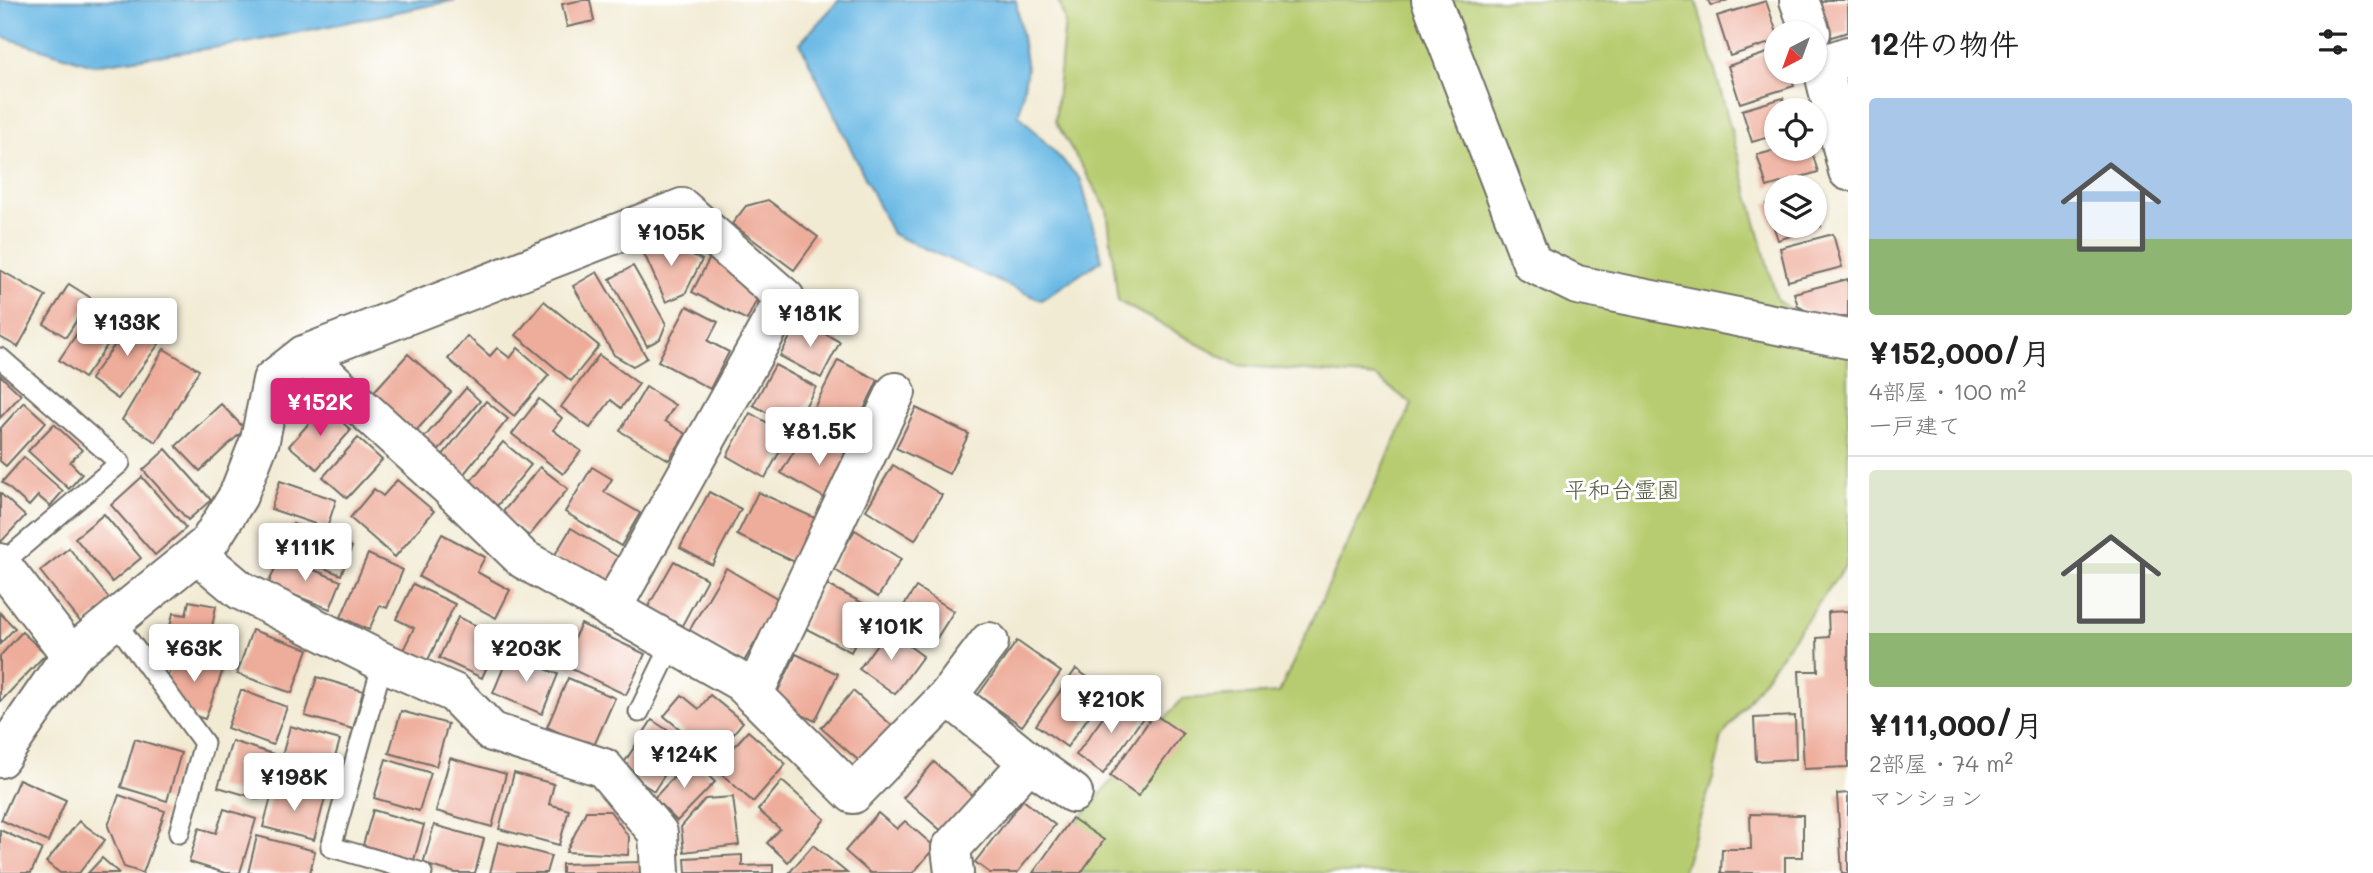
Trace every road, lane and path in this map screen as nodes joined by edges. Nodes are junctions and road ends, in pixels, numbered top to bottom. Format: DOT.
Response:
graph roads {
  1 [pos="1431,0"];
  2 [pos="1799,0"];
  3 [pos="1810,21"];
  4 [pos="1827,65"];
  5 [pos="1848,171"];
  6 [pos="1848,339"];
  7 [pos="304,355"];
  8 [pos="0,358"];
  9 [pos="896,392"];
  10 [pos="197,554"];
  11 [pos="0,564"];
  12 [pos="611,610"];
  13 [pos="114,620"];
  14 [pos="989,642"];
  15 [pos="672,644"];
  16 [pos="71,655"];
  17 [pos="383,662"];
  18 [pos="753,695"];
  19 [pos="948,696"];
  20 [pos="639,712"];
  21 [pos="0,758"];
  22 [pos="1030,762"];
  23 [pos="1073,793"];
  24 [pos="179,833"];
  25 [pos="422,873"];
  26 [pos="660,873"];
  27 [pos="954,873"];
  1 -- 6 [label="street"];
  2 -- 3 [label="street"];
  4 -- 5 [label="street"];
  7 -- 10 [label="street"];
  7 -- 12 [label="street"];
  7 -- 12 [label="street"];
  8 -- 11 [label="lane"];
  9 -- 18 [label="street"];
  10 -- 13 [label="street"];
  10 -- 17 [label="street"];
  11 -- 16 [label="street"];
  12 -- 15 [label="street"];
  13 -- 16 [label="street"];
  13 -- 24 [label="lane"];
  14 -- 19 [label="street"];
  15 -- 18 [label="street"];
  15 -- 20 [label="lane"];
  16 -- 21 [label="street"];
  17 -- 25 [label="lane"];
  17 -- 26 [label="street"];
  18 -- 19 [label="street"];
  19 -- 22 [label="street"];
  22 -- 23 [label="street"];
  22 -- 27 [label="street"];
}
